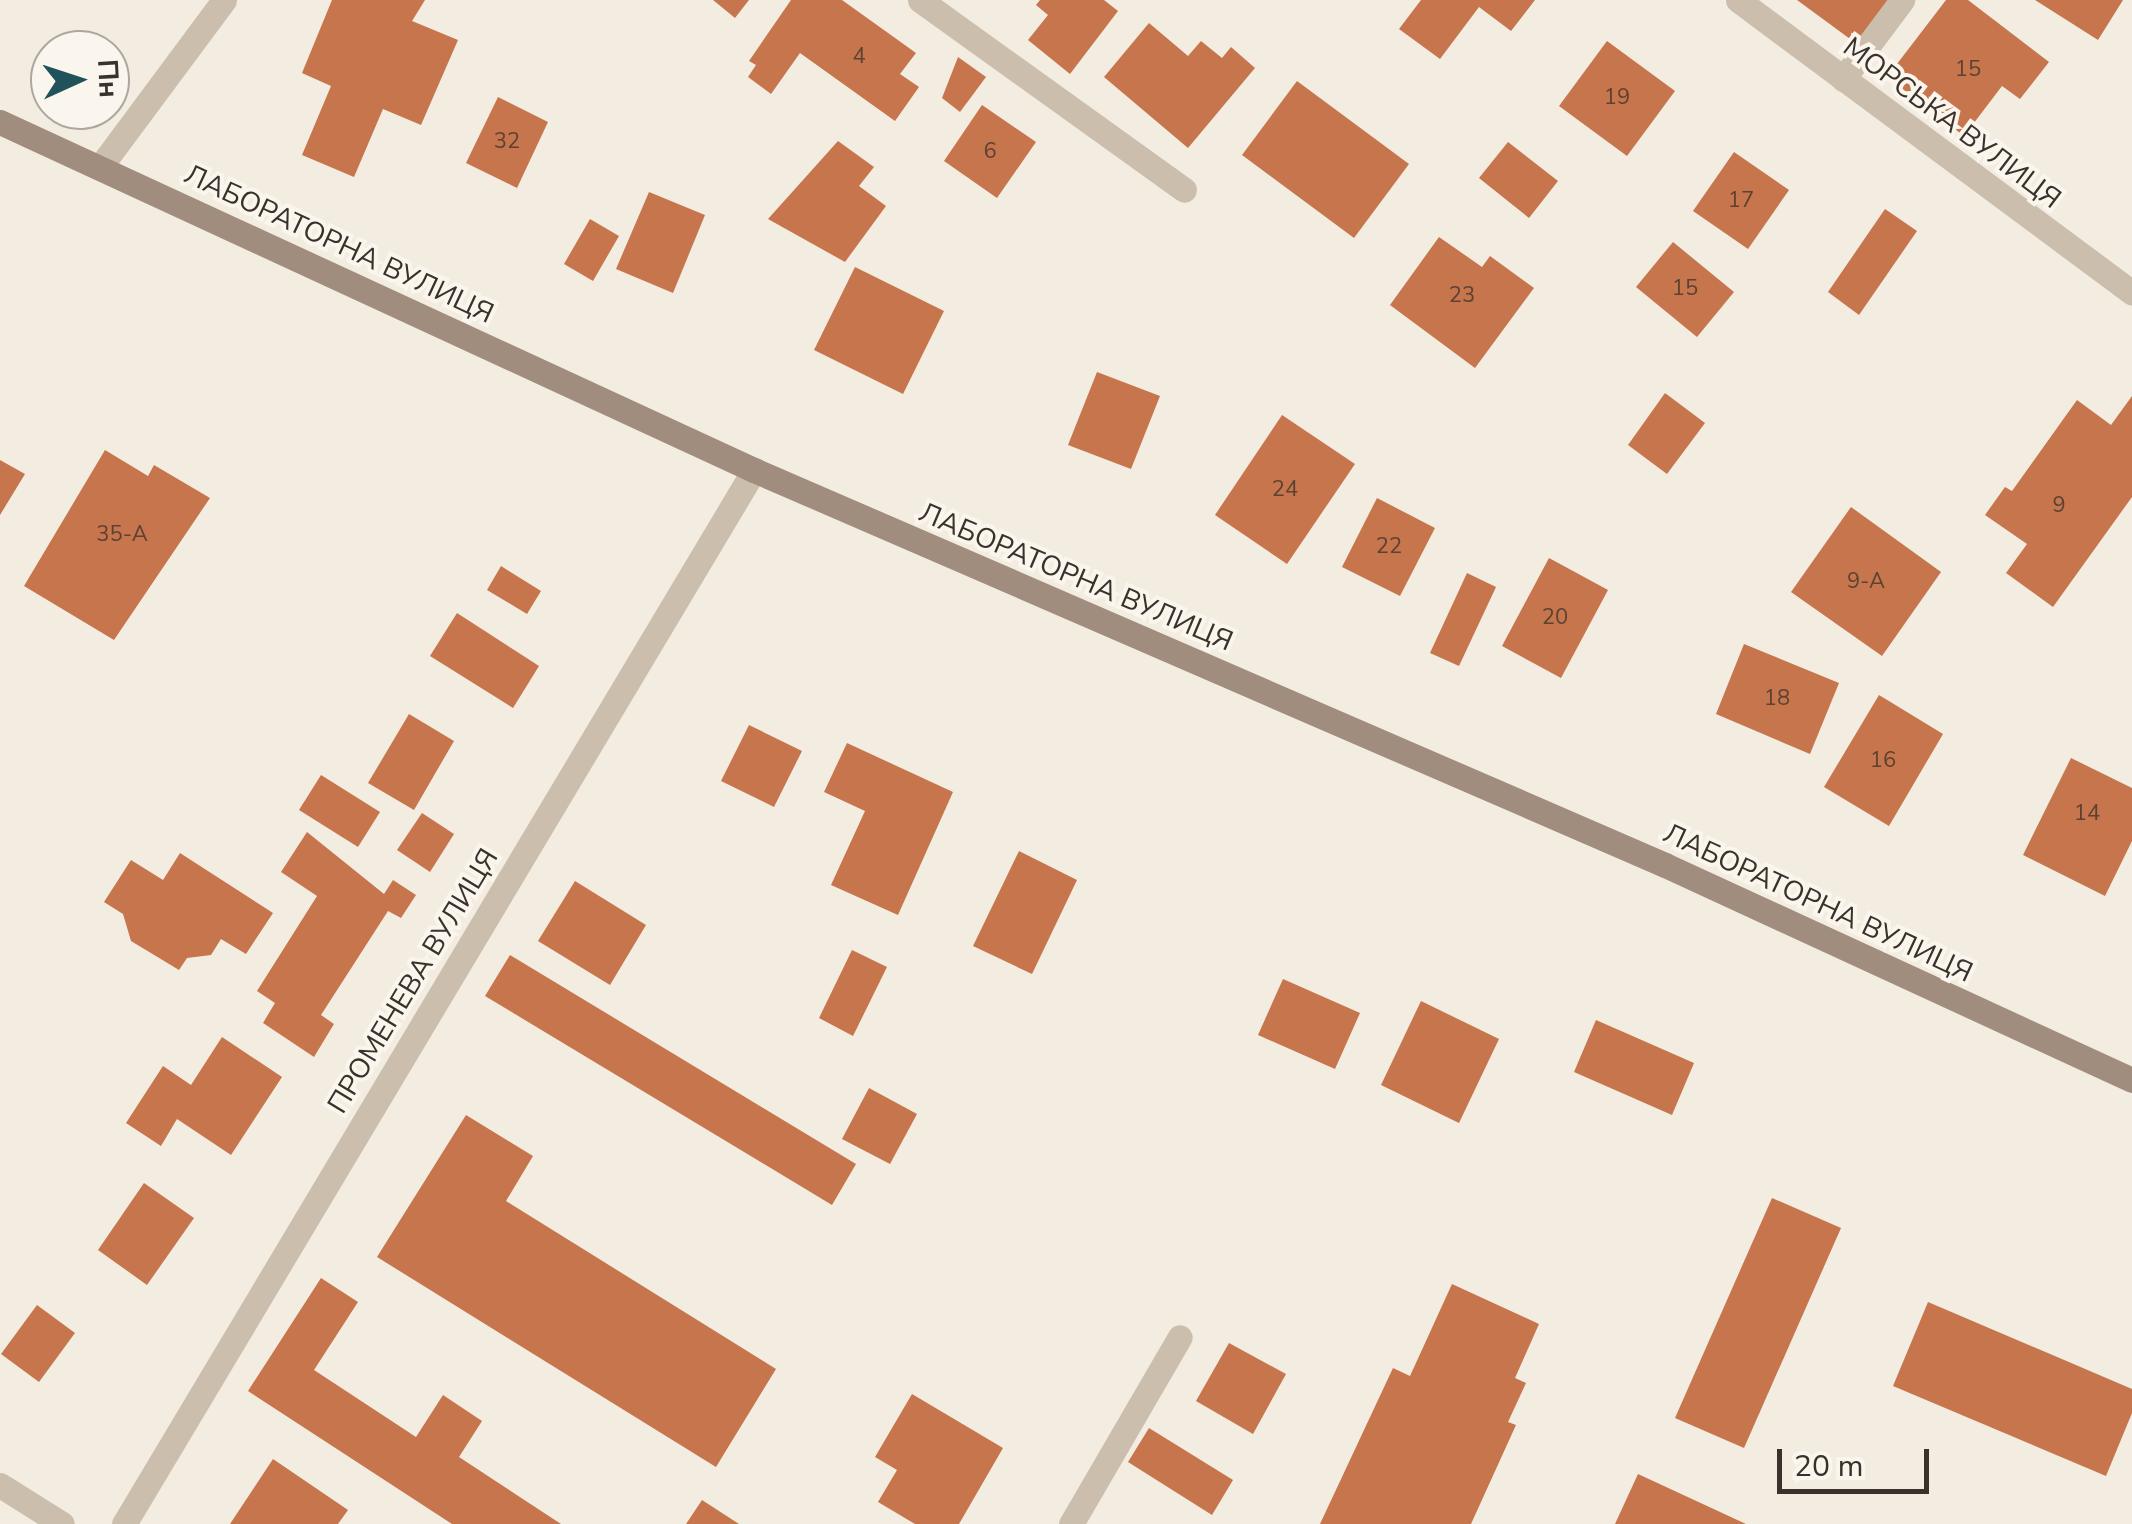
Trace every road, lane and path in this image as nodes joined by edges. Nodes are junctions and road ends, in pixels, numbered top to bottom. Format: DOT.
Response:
graph roads {
  1 [pos="224,0"];
  2 [pos="920,0"];
  3 [pos="1738,0"];
  4 [pos="1902,0"];
  5 [pos="1843,79"];
  6 [pos="0,122"];
  7 [pos="100,167"];
  8 [pos="1184,190"];
  9 [pos="2132,293"];
  10 [pos="754,470"];
  11 [pos="2132,1080"];
  12 [pos="1180,1338"];
  13 [pos="0,1485"];
  14 [pos="62,1524"];
  15 [pos="124,1524"];
  16 [pos="1070,1524"];
  1 -- 7 [label="street"];
  2 -- 8 [label="street"];
  3 -- 5 [label="street, МОРСЬКА ВУЛИЦЯ"];
  4 -- 5 [label="street"];
  5 -- 9 [label="street, МОРСЬКА ВУЛИЦЯ"];
  6 -- 7 [label="main road, ЛАБОРАТОРНА ВУЛИЦЯ"];
  7 -- 10 [label="main road, ЛАБОРАТОРНА ВУЛИЦЯ"];
  10 -- 11 [label="main road, ЛАБОРАТОРНА ВУЛИЦЯ"];
  10 -- 15 [label="street, ПРОМЕНЕВА ВУЛИЦЯ"];
  12 -- 16 [label="street"];
  13 -- 14 [label="street"];
}
